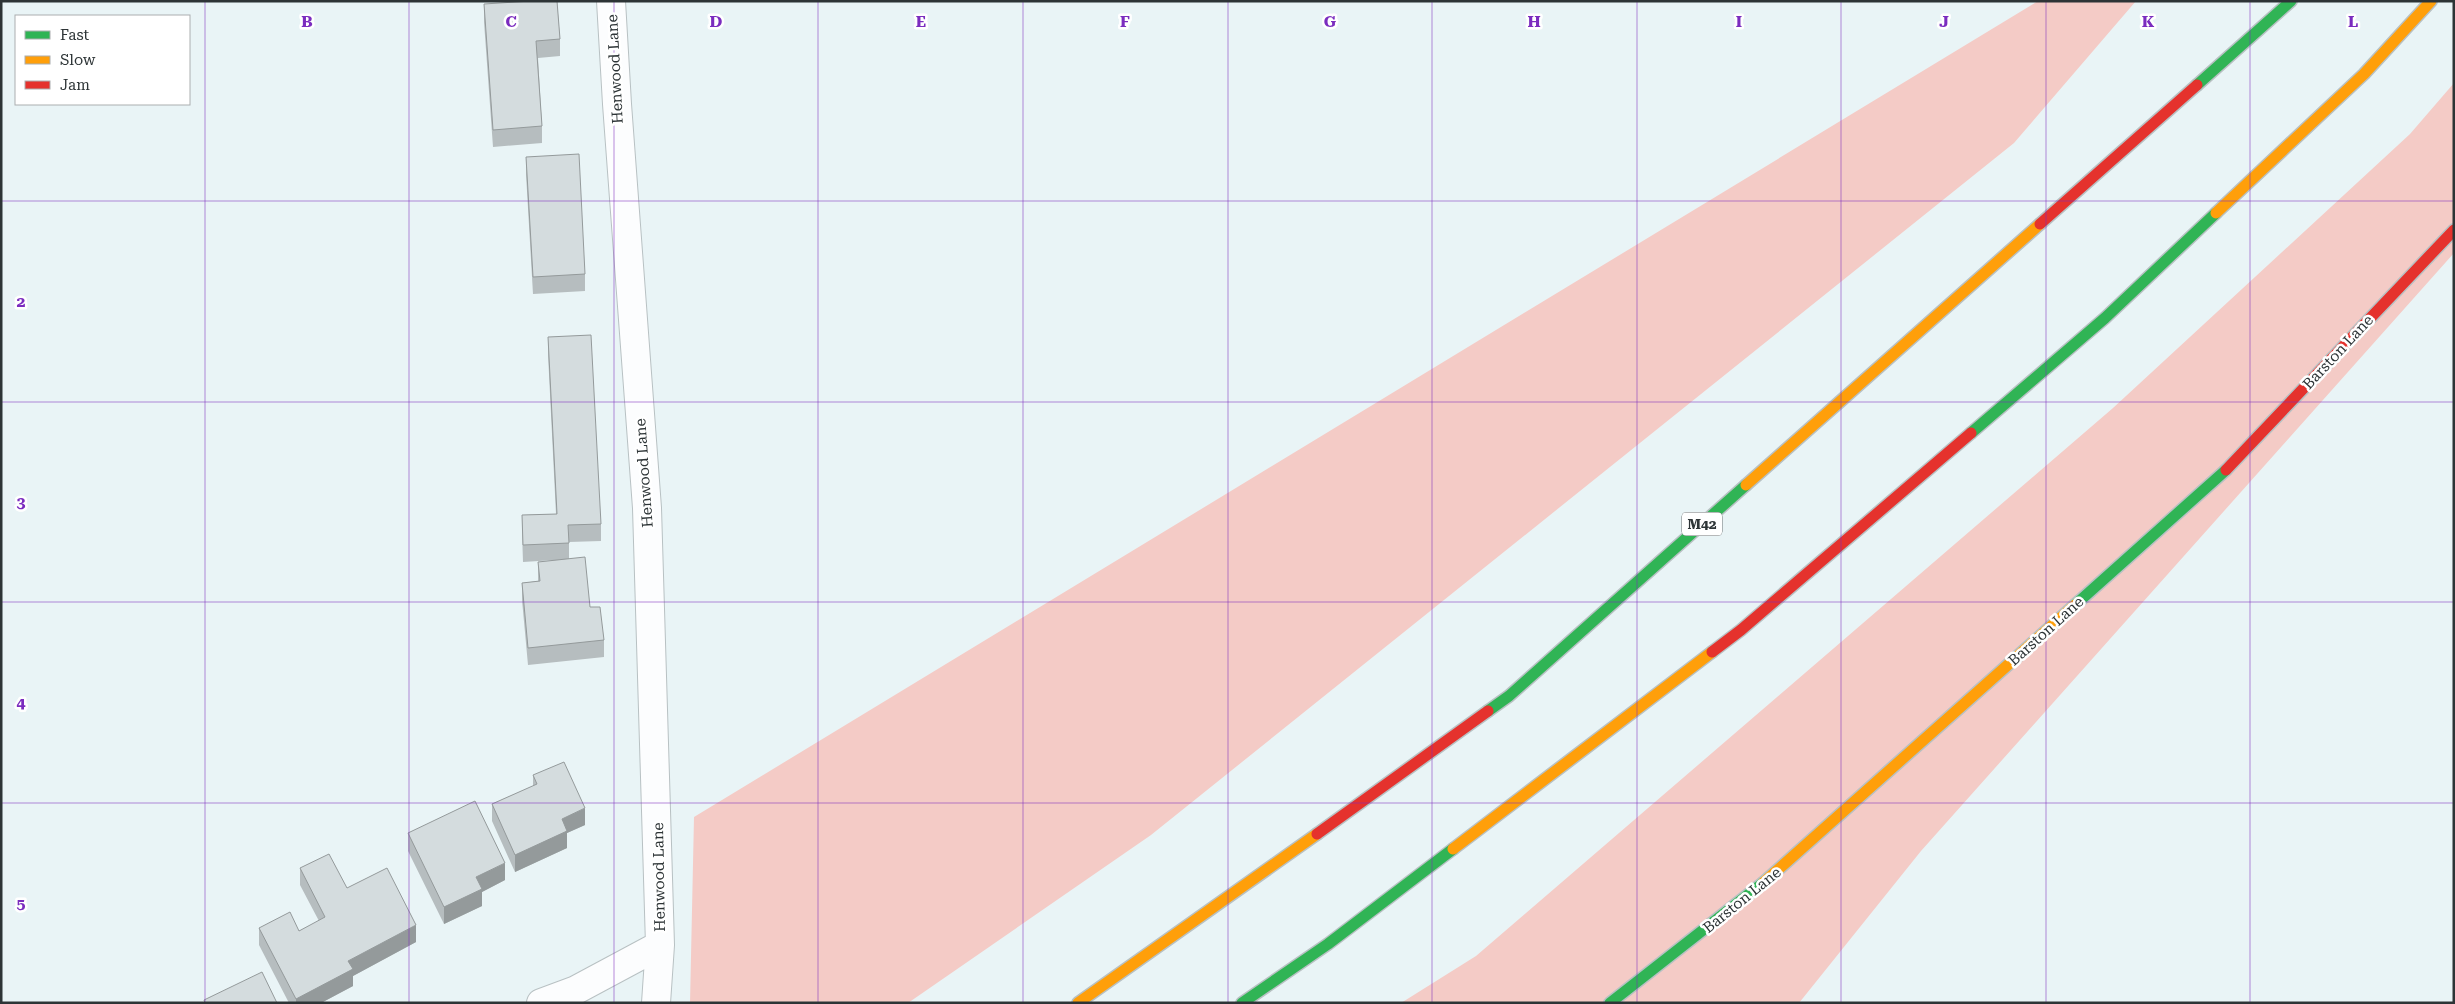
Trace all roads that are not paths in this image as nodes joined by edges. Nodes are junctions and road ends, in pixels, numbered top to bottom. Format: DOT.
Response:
graph roads {
  1 [pos="612,1"];
  2 [pos="2291,1"];
  3 [pos="2431,1"];
  4 [pos="2454,230"];
  5 [pos="660,945"];
  6 [pos="541,1003"];
  7 [pos="656,1003"];
  8 [pos="1078,1003"];
  9 [pos="1242,1003"];
  10 [pos="1610,1003"];
  1 -- 5 [label="street, Henwood Lane"];
  2 -- 8 [label="main road, M42"];
  3 -- 9 [label="main road"];
  4 -- 10 [label="main road, Barston Lane"];
  5 -- 6 [label="street"];
  5 -- 7 [label="street"];
}
